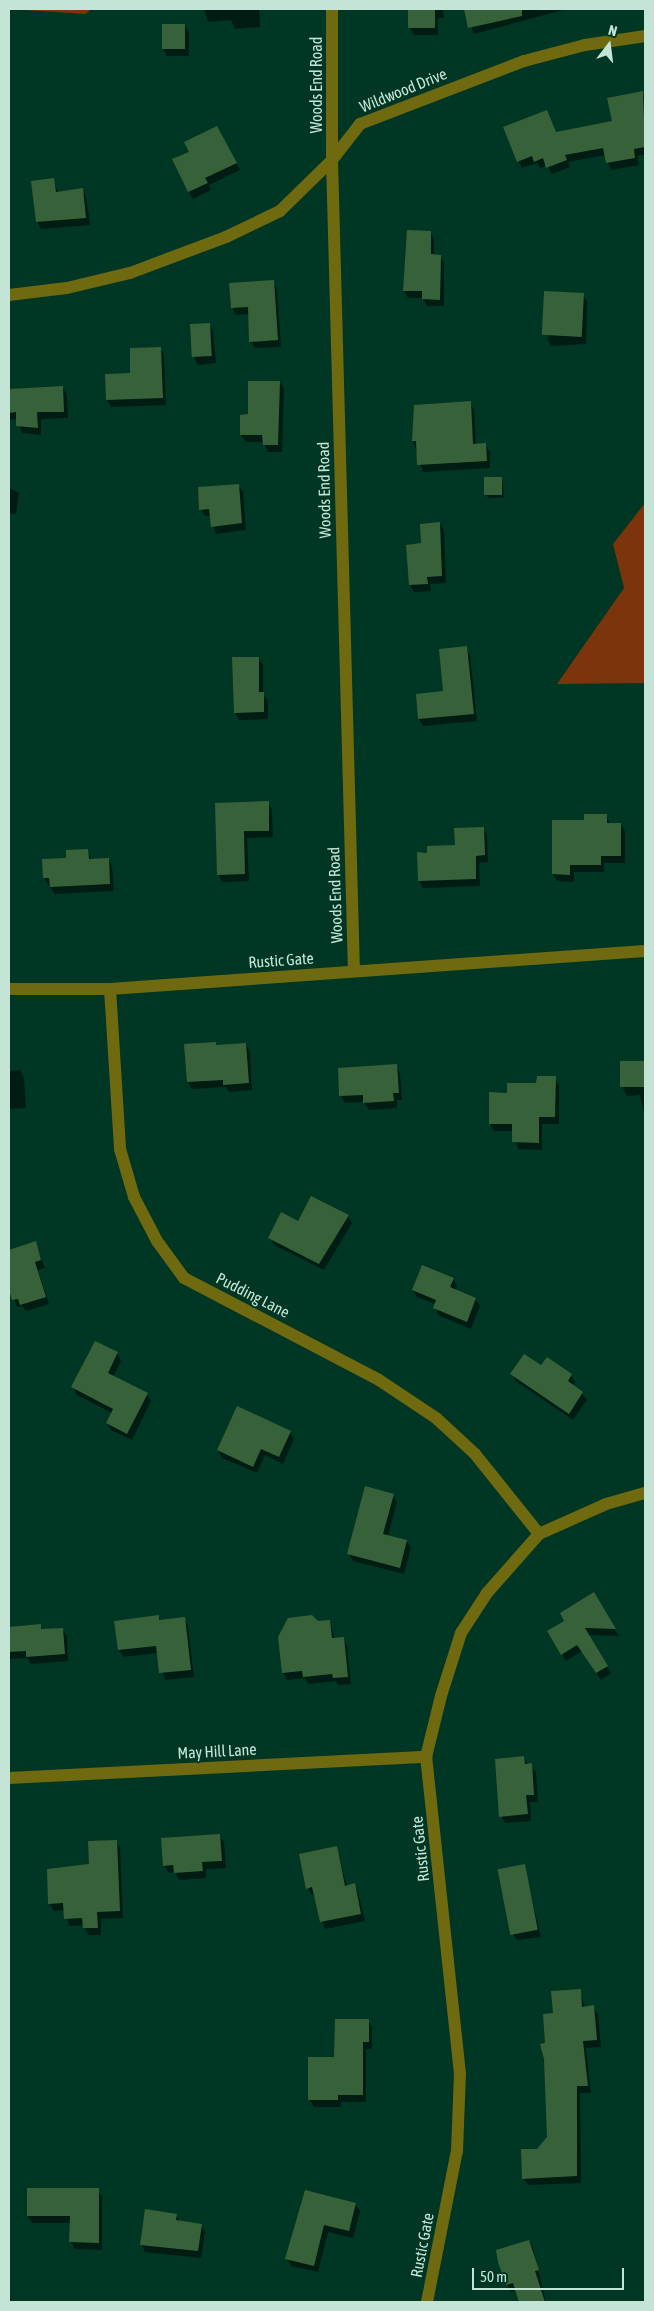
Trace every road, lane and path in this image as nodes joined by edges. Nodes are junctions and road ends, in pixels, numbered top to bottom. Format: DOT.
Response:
graph roads {
  1 [pos="332,9"];
  2 [pos="645,36"];
  3 [pos="332,160"];
  4 [pos="9,295"];
  5 [pos="645,951"];
  6 [pos="354,971"];
  7 [pos="9,989"];
  8 [pos="110,989"];
  9 [pos="645,1493"];
  10 [pos="539,1534"];
  11 [pos="426,1756"];
  12 [pos="9,1778"];
  13 [pos="426,2302"];
  1 -- 3 [label="street, Woods End Road"];
  2 -- 3 [label="street, Wildwood Drive"];
  3 -- 4 [label="street, Wildwood Drive"];
  3 -- 6 [label="street, Woods End Road"];
  5 -- 6 [label="street, Rustic Gate"];
  6 -- 8 [label="street, Rustic Gate"];
  7 -- 8 [label="street, Rustic Gate"];
  8 -- 10 [label="street, Pudding Lane"];
  9 -- 10 [label="street, Rustic Gate"];
  10 -- 11 [label="street, Rustic Gate"];
  11 -- 12 [label="street, May Hill Lane"];
  11 -- 13 [label="street, Rustic Gate"];
}
